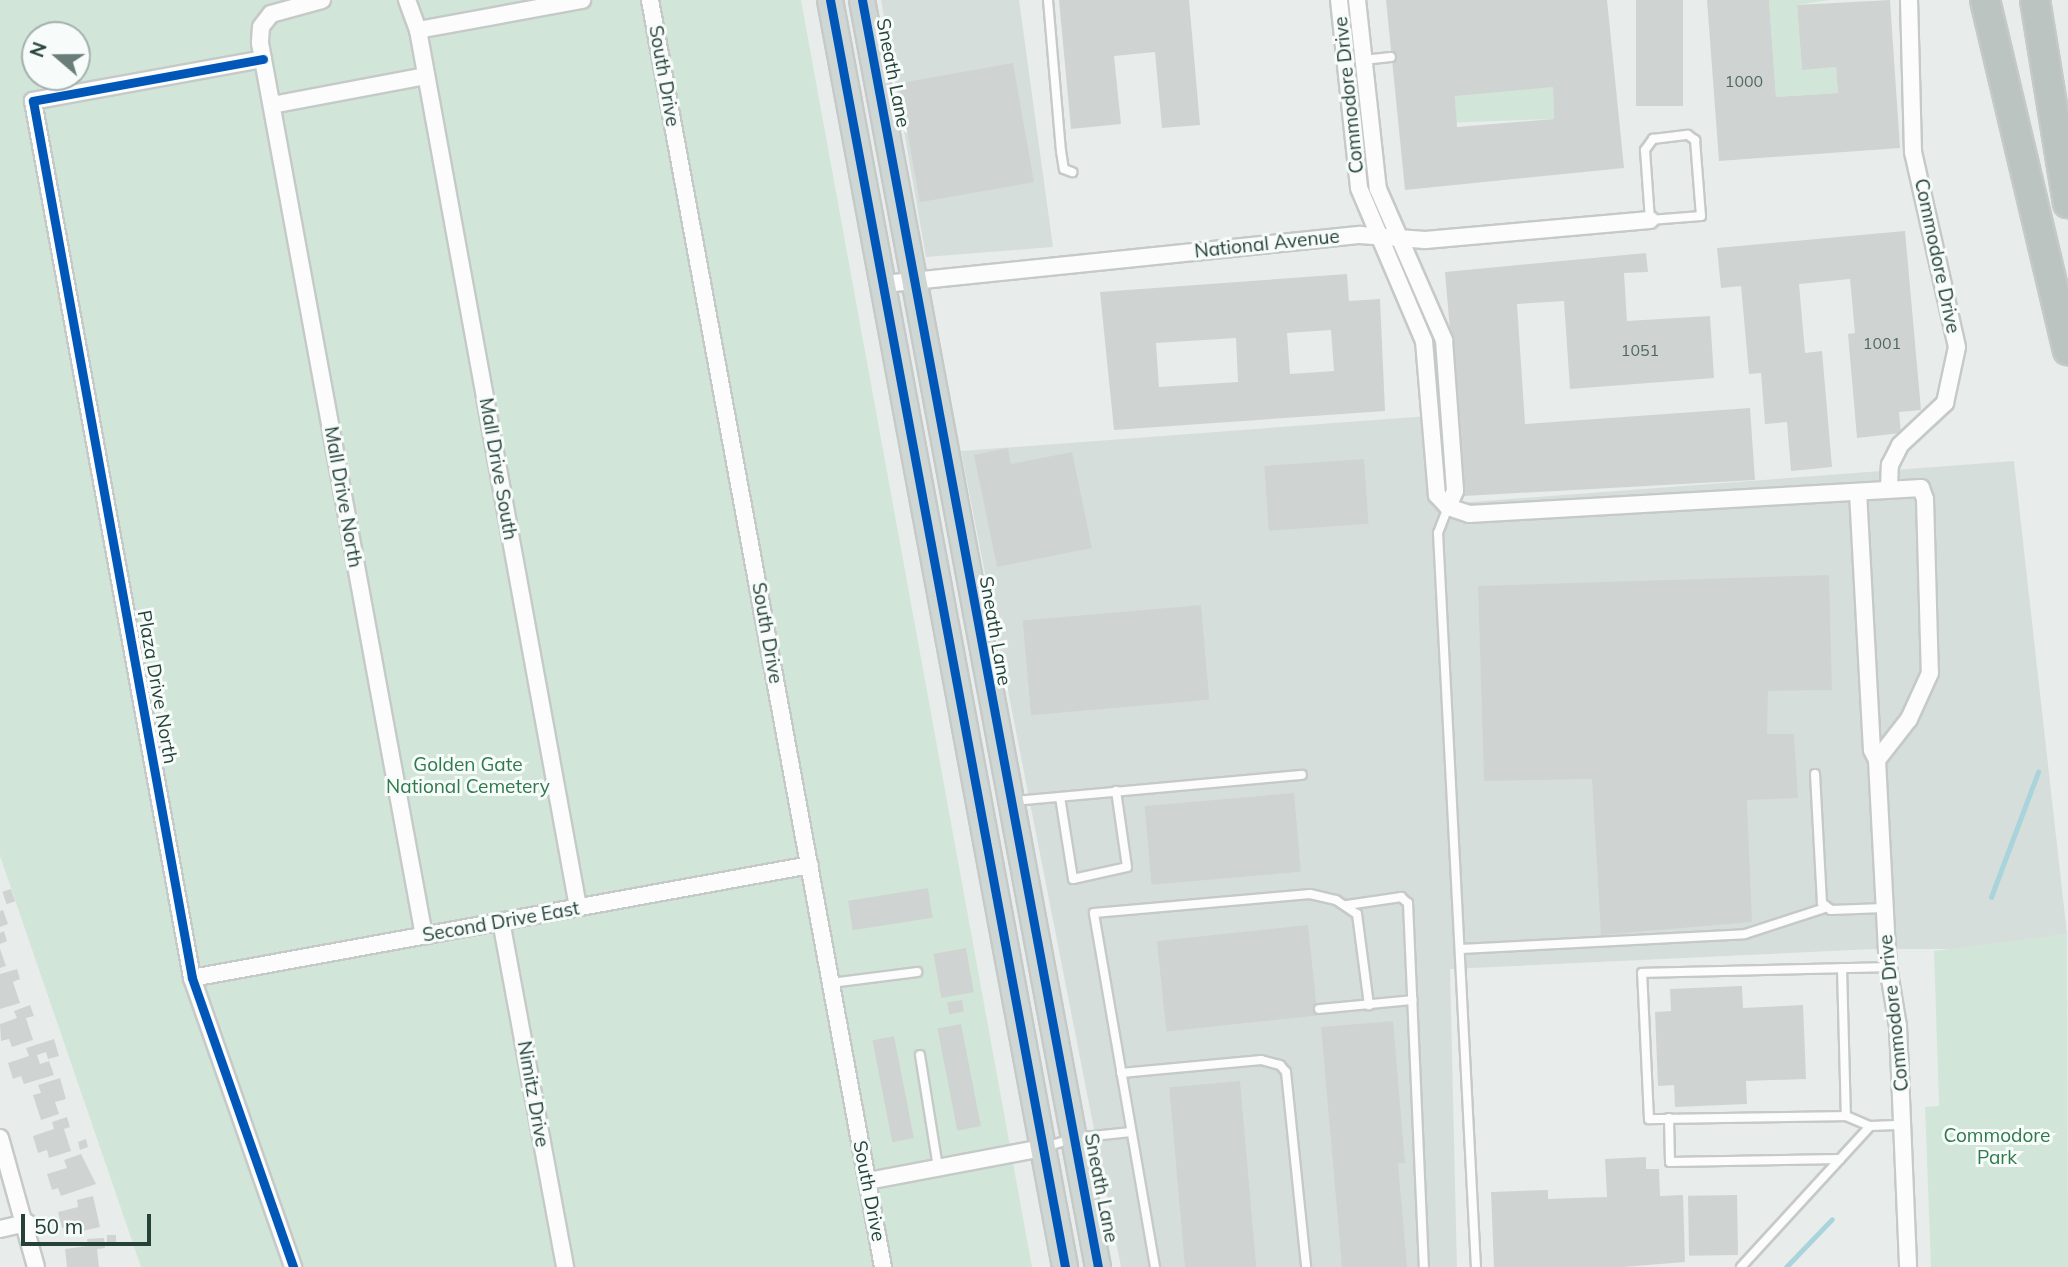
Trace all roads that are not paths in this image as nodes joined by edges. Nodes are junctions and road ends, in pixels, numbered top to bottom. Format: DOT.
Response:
graph roads {
  1 [pos="322,0"];
  2 [pos="407,0"];
  3 [pos="582,0"];
  4 [pos="650,0"];
  5 [pos="830,0"];
  6 [pos="862,0"];
  7 [pos="1048,0"];
  8 [pos="1339,0"];
  9 [pos="1357,0"];
  10 [pos="1909,0"];
  11 [pos="1985,0"];
  12 [pos="2035,4"];
  13 [pos="418,30"];
  14 [pos="1391,57"];
  15 [pos="263,59"];
  16 [pos="1363,60"];
  17 [pos="1344,62"];
  18 [pos="426,76"];
  19 [pos="272,105"];
  20 [pos="1072,173"];
  21 [pos="2068,203"];
  22 [pos="1650,220"];
  23 [pos="1377,237"];
  24 [pos="1399,241"];
  25 [pos="915,281"];
  26 [pos="884,284"];
  27 [pos="2068,351"];
  28 [pos="1889,489"];
  29 [pos="1858,492"];
  30 [pos="1448,507"];
  31 [pos="1877,760"];
  32 [pos="1815,774"];
  33 [pos="1302,775"];
  34 [pos="1116,791"];
  35 [pos="1060,797"];
  36 [pos="1008,801"];
  37 [pos="810,865"];
  38 [pos="1347,905"];
  39 [pos="578,907"];
  40 [pos="1825,908"];
  41 [pos="1884,908"];
  42 [pos="501,921"];
  43 [pos="424,936"];
  44 [pos="1461,949"];
  45 [pos="1888,967"];
  46 [pos="1842,968"];
  47 [pos="917,972"];
  48 [pos="192,978"];
  49 [pos="831,983"];
  50 [pos="1413,1000"];
  51 [pos="1369,1005"];
  52 [pos="1319,1009"];
  53 [pos="920,1055"];
  54 [pos="1121,1073"];
  55 [pos="1846,1116"];
  56 [pos="1669,1118"];
  57 [pos="1870,1125"];
  58 [pos="1903,1125"];
  59 [pos="1131,1132"];
  60 [pos="0,1138"];
  61 [pos="1074,1138"];
  62 [pos="1043,1148"];
  63 [pos="1840,1159"];
  64 [pos="938,1168"];
  65 [pos="867,1181"];
  66 [pos="27,1223"];
  67 [pos="0,1229"];
  68 [pos="36,1267"];
  69 [pos="293,1267"];
  70 [pos="565,1267"];
  71 [pos="883,1267"];
  72 [pos="1065,1267"];
  73 [pos="1098,1267"];
  74 [pos="1155,1267"];
  75 [pos="1306,1267"];
  76 [pos="1424,1267"];
  77 [pos="1476,1267"];
  78 [pos="1741,1267"];
  79 [pos="1908,1267"];
  1 -- 15 [label="street, Mall Drive North"];
  2 -- 13 [label="street, Mall Drive South"];
  3 -- 13 [label="street"];
  4 -- 37 [label="street, South Drive"];
  5 -- 26 [label="main road"];
  6 -- 25 [label="main road, Sneath Lane"];
  7 -- 20 [label="lane"];
  8 -- 17 [label="street, Commodore Drive"];
  9 -- 16 [label="street, Commodore Drive"];
  10 -- 28 [label="street, Commodore Drive"];
  11 -- 27 [label="highway"];
  12 -- 21 [label="highway"];
  13 -- 18 [label="street, Mall Drive South"];
  14 -- 16 [label="lane"];
  15 -- 19 [label="street, Mall Drive North"];
  15 -- 48 [label="street, Plaza Drive North"];
  16 -- 17 [label="street"];
  16 -- 24 [label="street, Commodore Drive"];
  17 -- 23 [label="street, Commodore Drive"];
  18 -- 19 [label="street"];
  18 -- 39 [label="street, Mall Drive South"];
  19 -- 43 [label="street, Mall Drive North"];
  22 -- 22 [label="lane, National Avenue"];
  22 -- 24 [label="street, National Avenue"];
  23 -- 24 [label="street, National Avenue"];
  23 -- 25 [label="street, National Avenue"];
  23 -- 30 [label="street, Commodore Drive"];
  24 -- 30 [label="street, Commodore Drive"];
  25 -- 26 [label="street, National Avenue"];
  25 -- 36 [label="main road, Sneath Lane"];
  26 -- 62 [label="main road"];
  28 -- 29 [label="street"];
  28 -- 31 [label="street"];
  29 -- 30 [label="street"];
  29 -- 31 [label="street, Commodore Drive"];
  30 -- 44 [label="lane"];
  31 -- 41 [label="street, Commodore Drive"];
  32 -- 40 [label="lane"];
  33 -- 34 [label="lane"];
  34 -- 35 [label="lane"];
  34 -- 35 [label="lane"];
  35 -- 36 [label="lane"];
  36 -- 61 [label="main road, Sneath Lane"];
  37 -- 39 [label="street, Second Drive East"];
  37 -- 49 [label="street, South Drive"];
  38 -- 50 [label="lane"];
  38 -- 51 [label="lane"];
  38 -- 54 [label="lane"];
  39 -- 42 [label="street, Second Drive East"];
  40 -- 41 [label="lane"];
  40 -- 44 [label="lane"];
  41 -- 45 [label="street, Commodore Drive"];
  42 -- 43 [label="street, Second Drive East"];
  42 -- 70 [label="street, Nimitz Drive"];
  43 -- 48 [label="street, Second Drive East"];
  44 -- 77 [label="lane"];
  45 -- 46 [label="lane"];
  45 -- 58 [label="street, Commodore Drive"];
  46 -- 55 [label="lane"];
  46 -- 56 [label="lane"];
  47 -- 49 [label="lane"];
  48 -- 69 [label="street, Plaza Drive North"];
  49 -- 65 [label="street, South Drive"];
  50 -- 51 [label="lane"];
  50 -- 76 [label="lane"];
  51 -- 52 [label="lane"];
  53 -- 64 [label="lane"];
  54 -- 59 [label="lane"];
  54 -- 75 [label="lane"];
  55 -- 56 [label="lane"];
  55 -- 57 [label="lane"];
  56 -- 63 [label="lane"];
  57 -- 58 [label="lane"];
  57 -- 63 [label="lane"];
  58 -- 79 [label="street, Commodore Drive"];
  59 -- 61 [label="lane"];
  59 -- 74 [label="lane"];
  60 -- 66 [label="street"];
  61 -- 62 [label="lane"];
  61 -- 73 [label="main road, Sneath Lane"];
  62 -- 64 [label="street"];
  62 -- 72 [label="main road"];
  63 -- 78 [label="lane"];
  64 -- 65 [label="street"];
  65 -- 71 [label="street, South Drive"];
  66 -- 67 [label="street"];
  66 -- 68 [label="street"];
}
